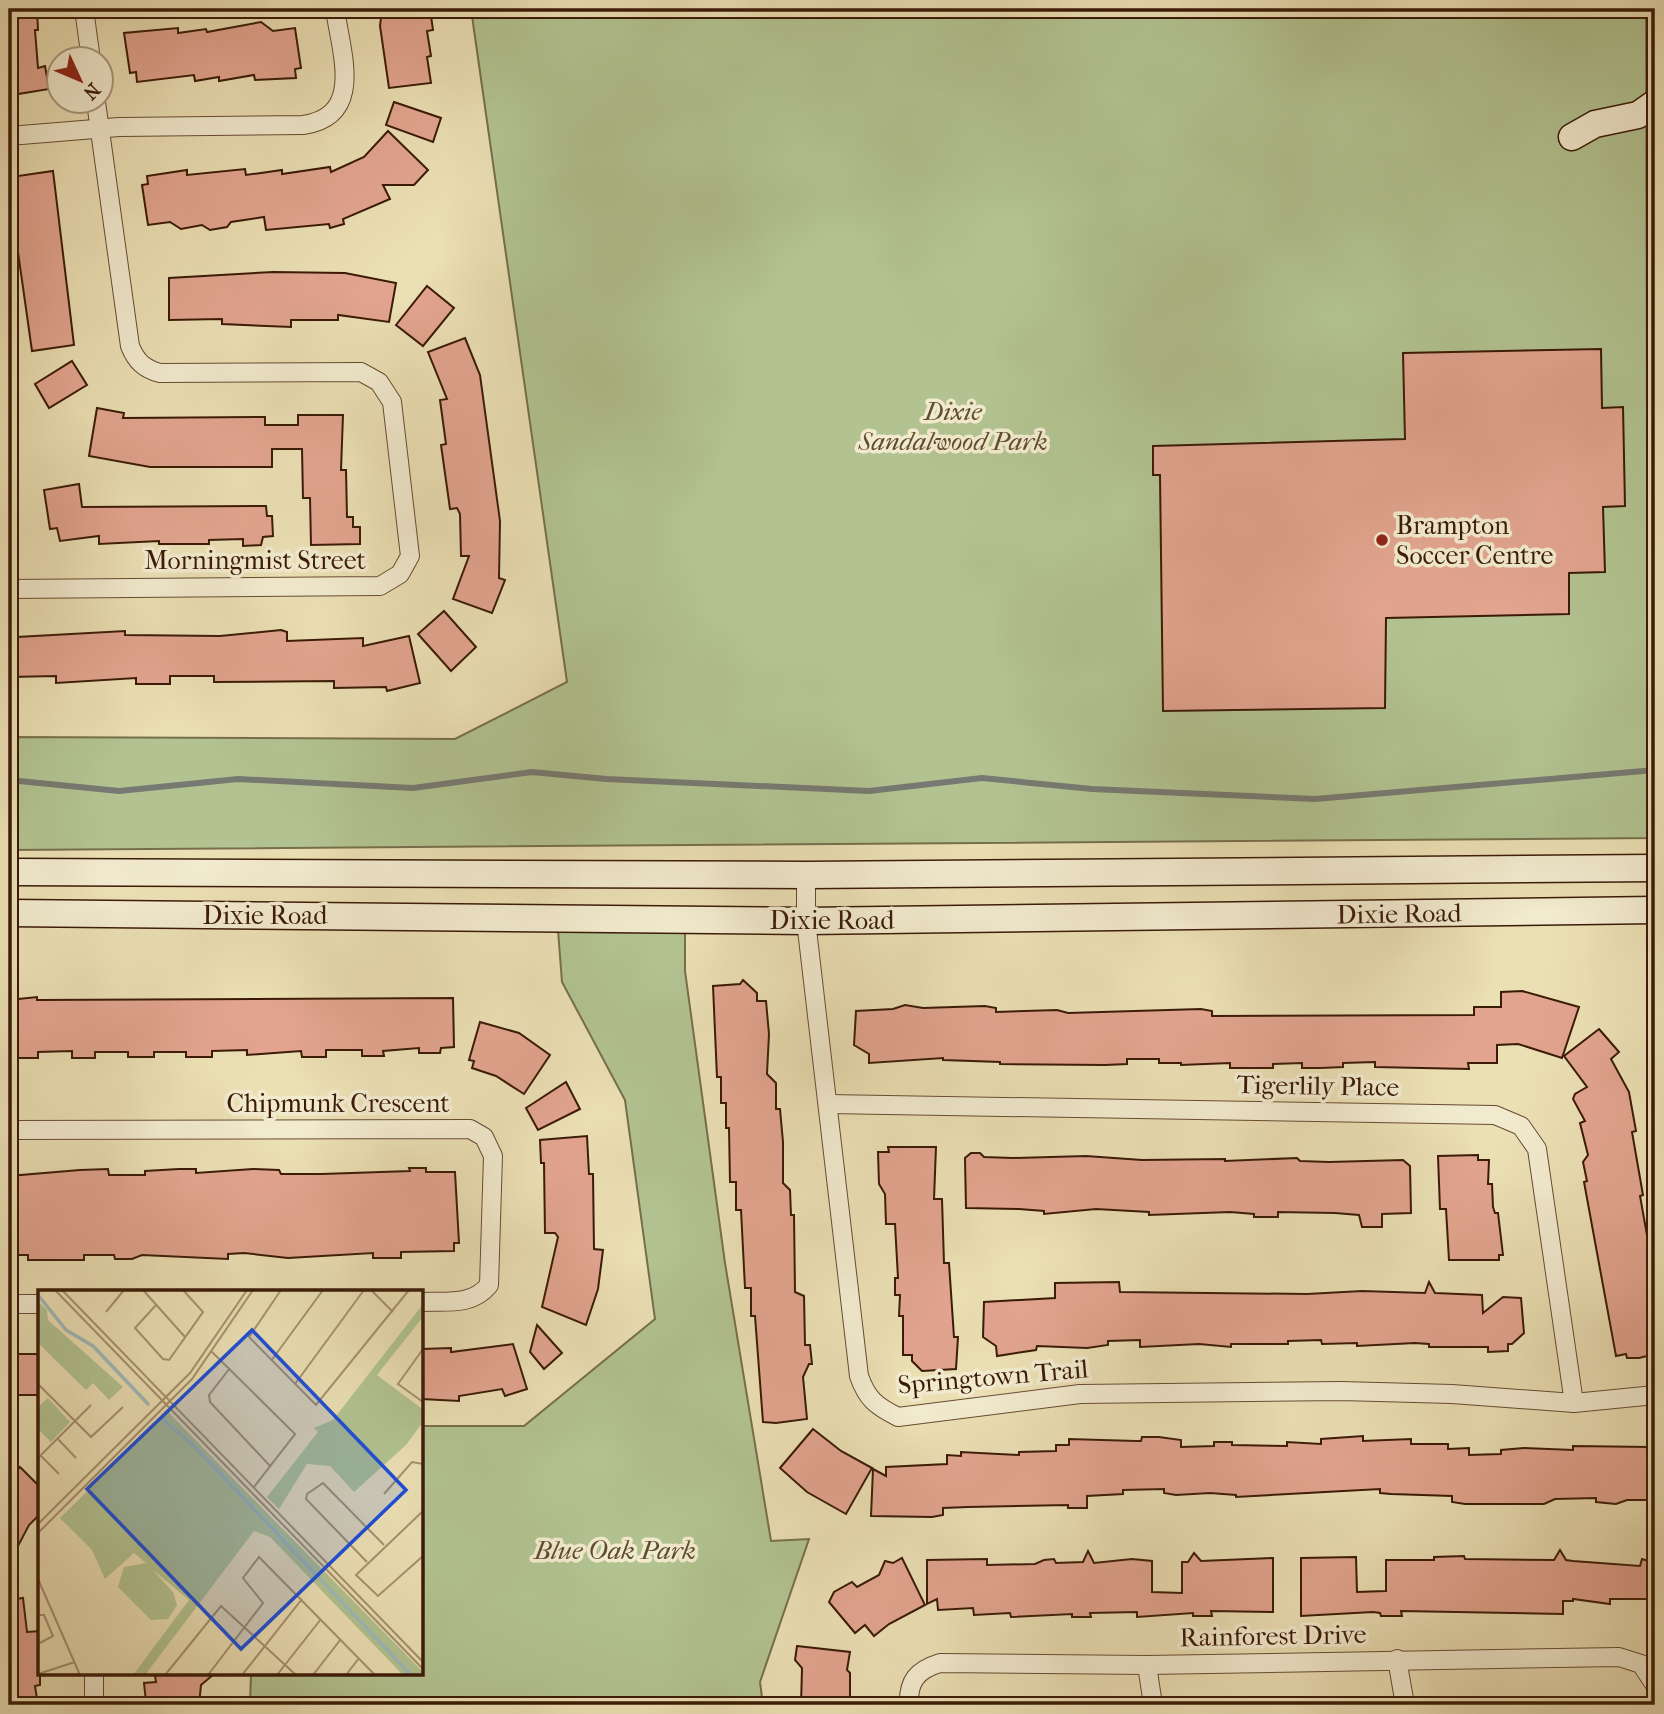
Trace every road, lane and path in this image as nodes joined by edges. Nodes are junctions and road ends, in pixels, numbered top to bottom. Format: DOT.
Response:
graph roads {
  1 [pos="83,9"];
  2 [pos="335,9"];
  3 [pos="89,46"];
  4 [pos="1655,103"];
  5 [pos="98,116"];
  6 [pos="100,128"];
  7 [pos="9,136"];
  8 [pos="1572,137"];
  9 [pos="9,589"];
  10 [pos="1655,867"];
  11 [pos="9,872"];
  12 [pos="806,875"];
  13 [pos="1655,910"];
  14 [pos="9,913"];
  15 [pos="806,921"];
  16 [pos="828,1104"];
  17 [pos="9,1130"];
  18 [pos="424,1301"];
  19 [pos="9,1304"];
  20 [pos="38,1304"];
  21 [pos="1655,1395"];
  22 [pos="1574,1403"];
  23 [pos="1397,1659"];
  24 [pos="1147,1665"];
  25 [pos="94,1676"];
  26 [pos="1655,1685"];
  27 [pos="94,1705"];
  28 [pos="909,1705"];
  29 [pos="1153,1705"];
  30 [pos="1405,1705"];
  1 -- 3 [label="street"];
  2 -- 6 [label="street"];
  4 -- 8 [label="main road"];
  5 -- 6 [label="street"];
  6 -- 7 [label="street"];
  6 -- 9 [label="street, Morningmist Street"];
  10 -- 12 [label="main road, Dixie Road"];
  11 -- 12 [label="main road, Dixie Road"];
  12 -- 15 [label="street, Springtown Trail"];
  13 -- 15 [label="main road, Dixie Road"];
  14 -- 15 [label="main road, Dixie Road"];
  15 -- 16 [label="street, Springtown Trail"];
  16 -- 22 [label="street, Tigerlily Place"];
  16 -- 22 [label="street, Springtown Trail"];
  17 -- 18 [label="street, Chipmunk Crescent"];
  19 -- 20 [label="street"];
  21 -- 22 [label="street, Springtown Trail"];
  23 -- 24 [label="street, Rainforest Drive"];
  23 -- 26 [label="street, Rainforest Drive"];
  23 -- 30 [label="street"];
  24 -- 28 [label="street, Rainforest Drive"];
  24 -- 29 [label="street"];
  25 -- 27 [label="street"];
}
